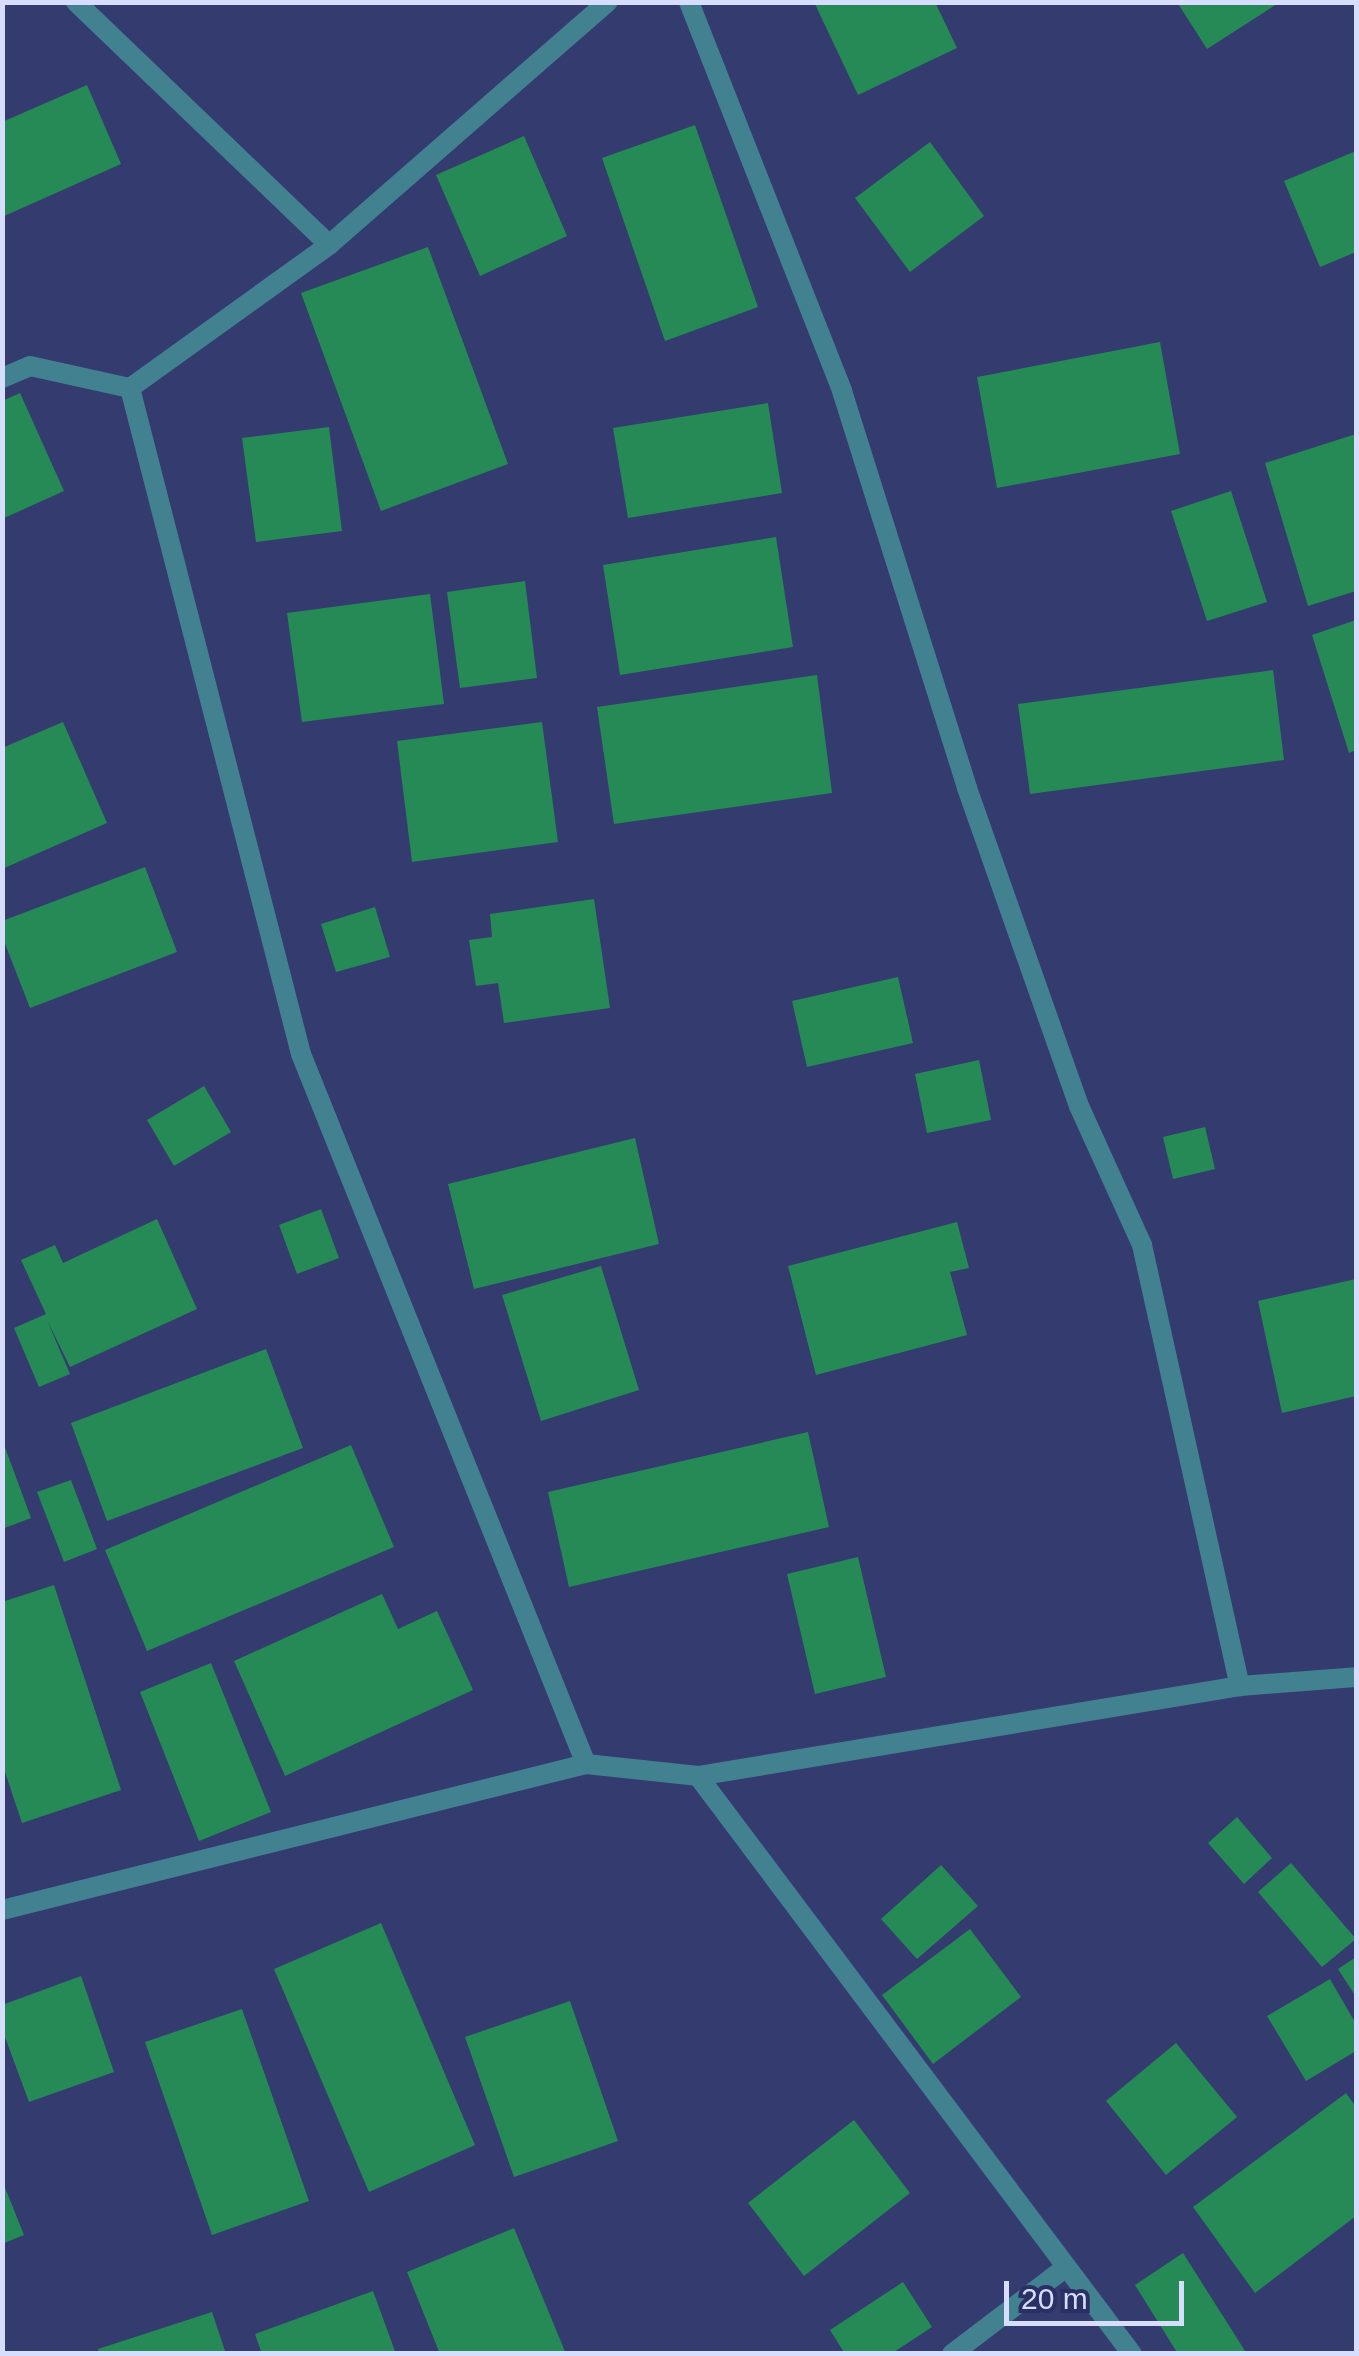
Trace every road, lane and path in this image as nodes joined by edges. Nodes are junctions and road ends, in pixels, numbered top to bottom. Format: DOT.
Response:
graph roads {
  1 [pos="76,2"];
  2 [pos="608,2"];
  3 [pos="689,2"];
  4 [pos="329,245"];
  5 [pos="2,378"];
  6 [pos="130,388"];
  7 [pos="1356,1678"];
  8 [pos="1240,1686"];
  9 [pos="586,1764"];
  10 [pos="698,1776"];
  11 [pos="2,1910"];
  12 [pos="1065,2268"];
  13 [pos="952,2354"];
  14 [pos="1132,2354"];
  1 -- 4 [label="street"];
  2 -- 4 [label="street"];
  3 -- 8 [label="street"];
  4 -- 6 [label="street"];
  5 -- 6 [label="street"];
  6 -- 9 [label="street"];
  7 -- 8 [label="street"];
  8 -- 10 [label="street"];
  9 -- 10 [label="street"];
  9 -- 11 [label="street"];
  10 -- 12 [label="street"];
  12 -- 13 [label="street"];
  12 -- 14 [label="street"];
}
